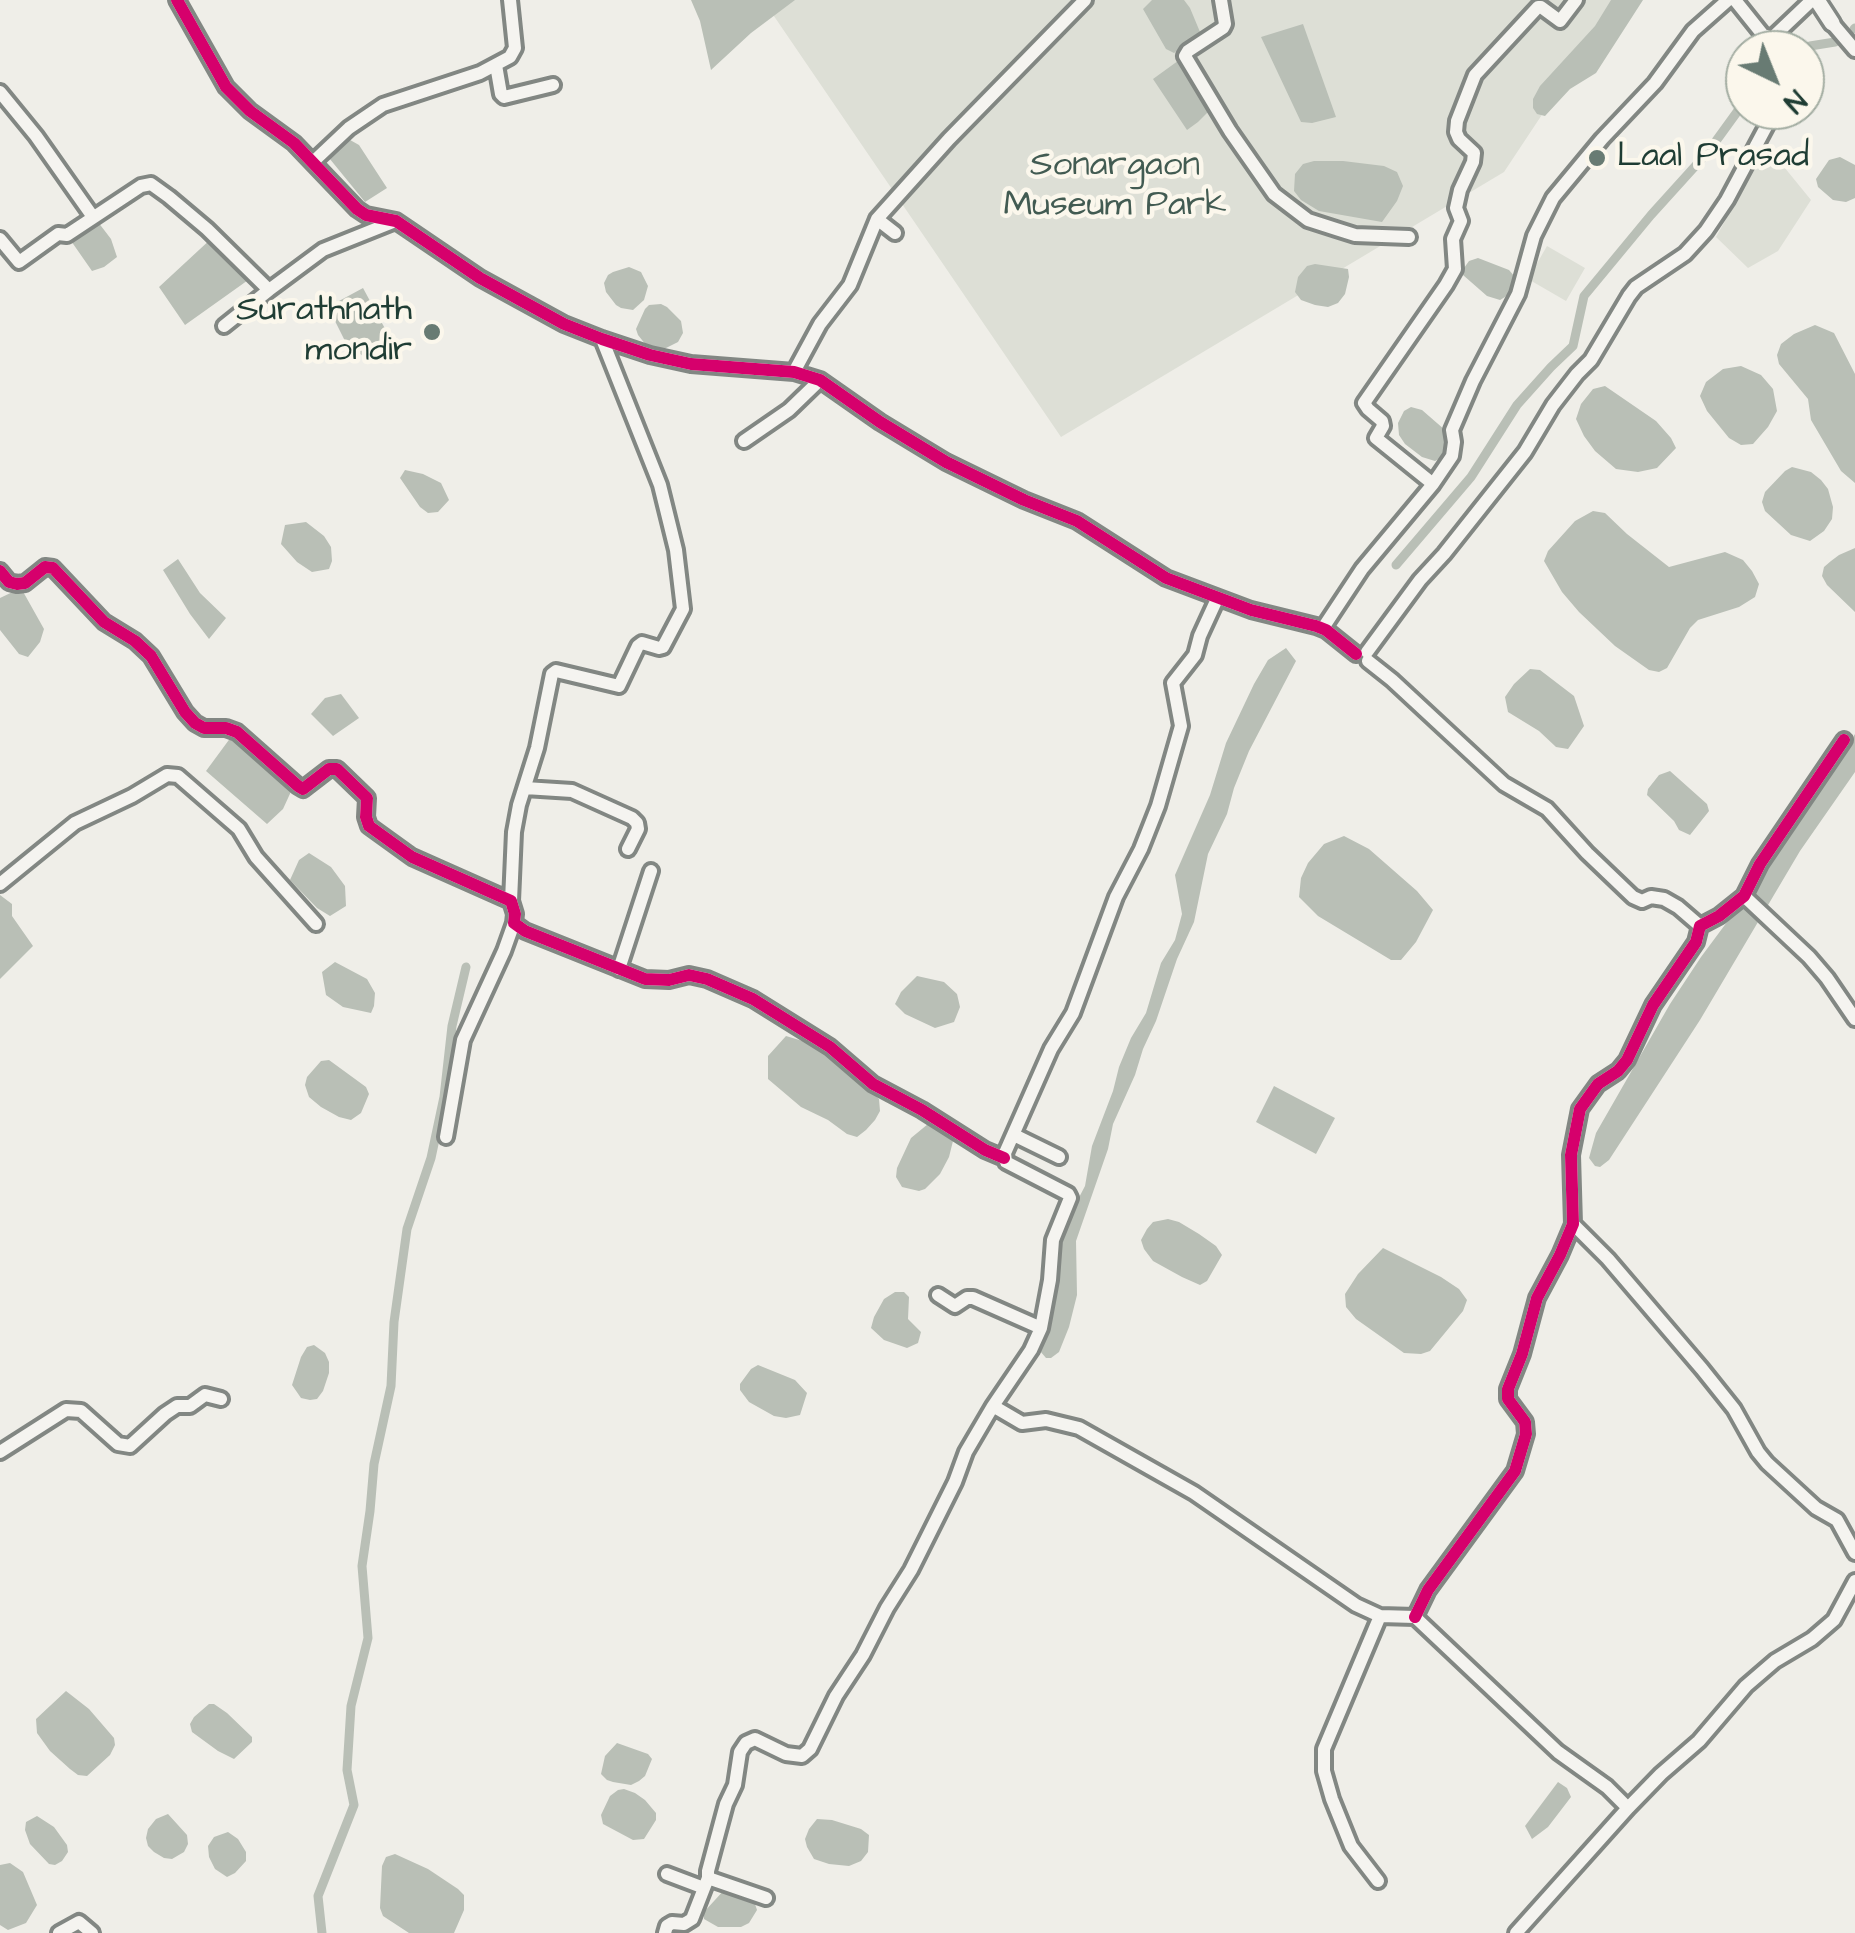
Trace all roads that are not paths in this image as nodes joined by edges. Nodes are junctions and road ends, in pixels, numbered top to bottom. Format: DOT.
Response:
graph roads {
  1 [pos="177,0"];
  2 [pos="510,0"];
  3 [pos="1085,0"];
  4 [pos="1221,0"];
  5 [pos="1576,0"];
  6 [pos="1731,0"];
  7 [pos="1815,0"];
  8 [pos="1832,23"];
  9 [pos="1759,30"];
  10 [pos="1786,30"];
  11 [pos="1855,50"];
  12 [pos="496,65"];
  13 [pos="552,85"];
  14 [pos="0,92"];
  15 [pos="1763,130"];
  16 [pos="314,161"];
  17 [pos="93,217"];
  18 [pos="878,219"];
  19 [pos="396,221"];
  20 [pos="895,233"];
  21 [pos="1409,237"];
  22 [pos="0,238"];
  23 [pos="269,290"];
  24 [pos="224,326"];
  25 [pos="602,340"];
  26 [pos="794,372"];
  27 [pos="820,380"];
  28 [pos="744,440"];
  29 [pos="1433,484"];
  30 [pos="0,571"];
  31 [pos="1217,598"];
  32 [pos="1322,628"];
  33 [pos="1364,656"];
  34 [pos="1844,740"];
  35 [pos="525,788"];
  36 [pos="628,849"];
  37 [pos="651,871"];
  38 [pos="0,884"];
  39 [pos="1745,896"];
  40 [pos="511,900"];
  41 [pos="514,923"];
  42 [pos="316,924"];
  43 [pos="1700,926"];
  44 [pos="620,969"];
  45 [pos="1855,1019"];
  46 [pos="1014,1135"];
  47 [pos="446,1137"];
  48 [pos="1059,1157"];
  49 [pos="1004,1158"];
  50 [pos="1573,1224"];
  51 [pos="938,1295"];
  52 [pos="1041,1328"];
  53 [pos="221,1399"];
  54 [pos="993,1406"];
  55 [pos="0,1452"];
  56 [pos="1855,1553"];
  57 [pos="1855,1580"];
  58 [pos="1380,1616"];
  59 [pos="1416,1617"];
  60 [pos="1628,1808"];
  61 [pos="667,1874"];
  62 [pos="1378,1881"];
  63 [pos="706,1883"];
  64 [pos="766,1898"];
  65 [pos="59,1933"];
  66 [pos="92,1933"];
  67 [pos="664,1933"];
  68 [pos="1516,1933"];
  1 -- 16 [label="street"];
  2 -- 12 [label="street"];
  3 -- 18 [label="street"];
  4 -- 21 [label="street"];
  5 -- 29 [label="street"];
  6 -- 9 [label="street"];
  6 -- 29 [label="street"];
  7 -- 8 [label="main road"];
  7 -- 10 [label="street"];
  8 -- 11 [label="street"];
  12 -- 13 [label="street"];
  12 -- 16 [label="street"];
  14 -- 17 [label="street"];
  15 -- 33 [label="street"];
  16 -- 19 [label="street"];
  17 -- 22 [label="street"];
  17 -- 23 [label="street"];
  18 -- 20 [label="street"];
  18 -- 26 [label="street"];
  19 -- 23 [label="street"];
  19 -- 25 [label="street"];
  23 -- 24 [label="street"];
  25 -- 26 [label="street"];
  25 -- 35 [label="street"];
  26 -- 27 [label="street"];
  27 -- 28 [label="street"];
  27 -- 31 [label="street"];
  29 -- 32 [label="street"];
  30 -- 40 [label="street"];
  31 -- 32 [label="street"];
  31 -- 46 [label="street"];
  32 -- 33 [label="street"];
  33 -- 43 [label="street"];
  34 -- 39 [label="street"];
  35 -- 36 [label="street"];
  35 -- 40 [label="street"];
  37 -- 44 [label="street"];
  38 -- 42 [label="street"];
  39 -- 43 [label="street"];
  39 -- 45 [label="street"];
  40 -- 41 [label="street"];
  41 -- 44 [label="street"];
  41 -- 47 [label="street"];
  43 -- 50 [label="street"];
  44 -- 49 [label="street"];
  46 -- 48 [label="street"];
  46 -- 49 [label="street"];
  49 -- 52 [label="street"];
  50 -- 56 [label="street"];
  50 -- 59 [label="street"];
  51 -- 52 [label="street"];
  52 -- 54 [label="street"];
  53 -- 55 [label="street"];
  54 -- 58 [label="street"];
  54 -- 63 [label="street"];
  57 -- 60 [label="street"];
  58 -- 59 [label="street"];
  58 -- 62 [label="street"];
  59 -- 60 [label="street"];
  60 -- 68 [label="street"];
  61 -- 63 [label="street"];
  63 -- 64 [label="street"];
  63 -- 67 [label="street"];
  65 -- 66 [label="street"];
}
